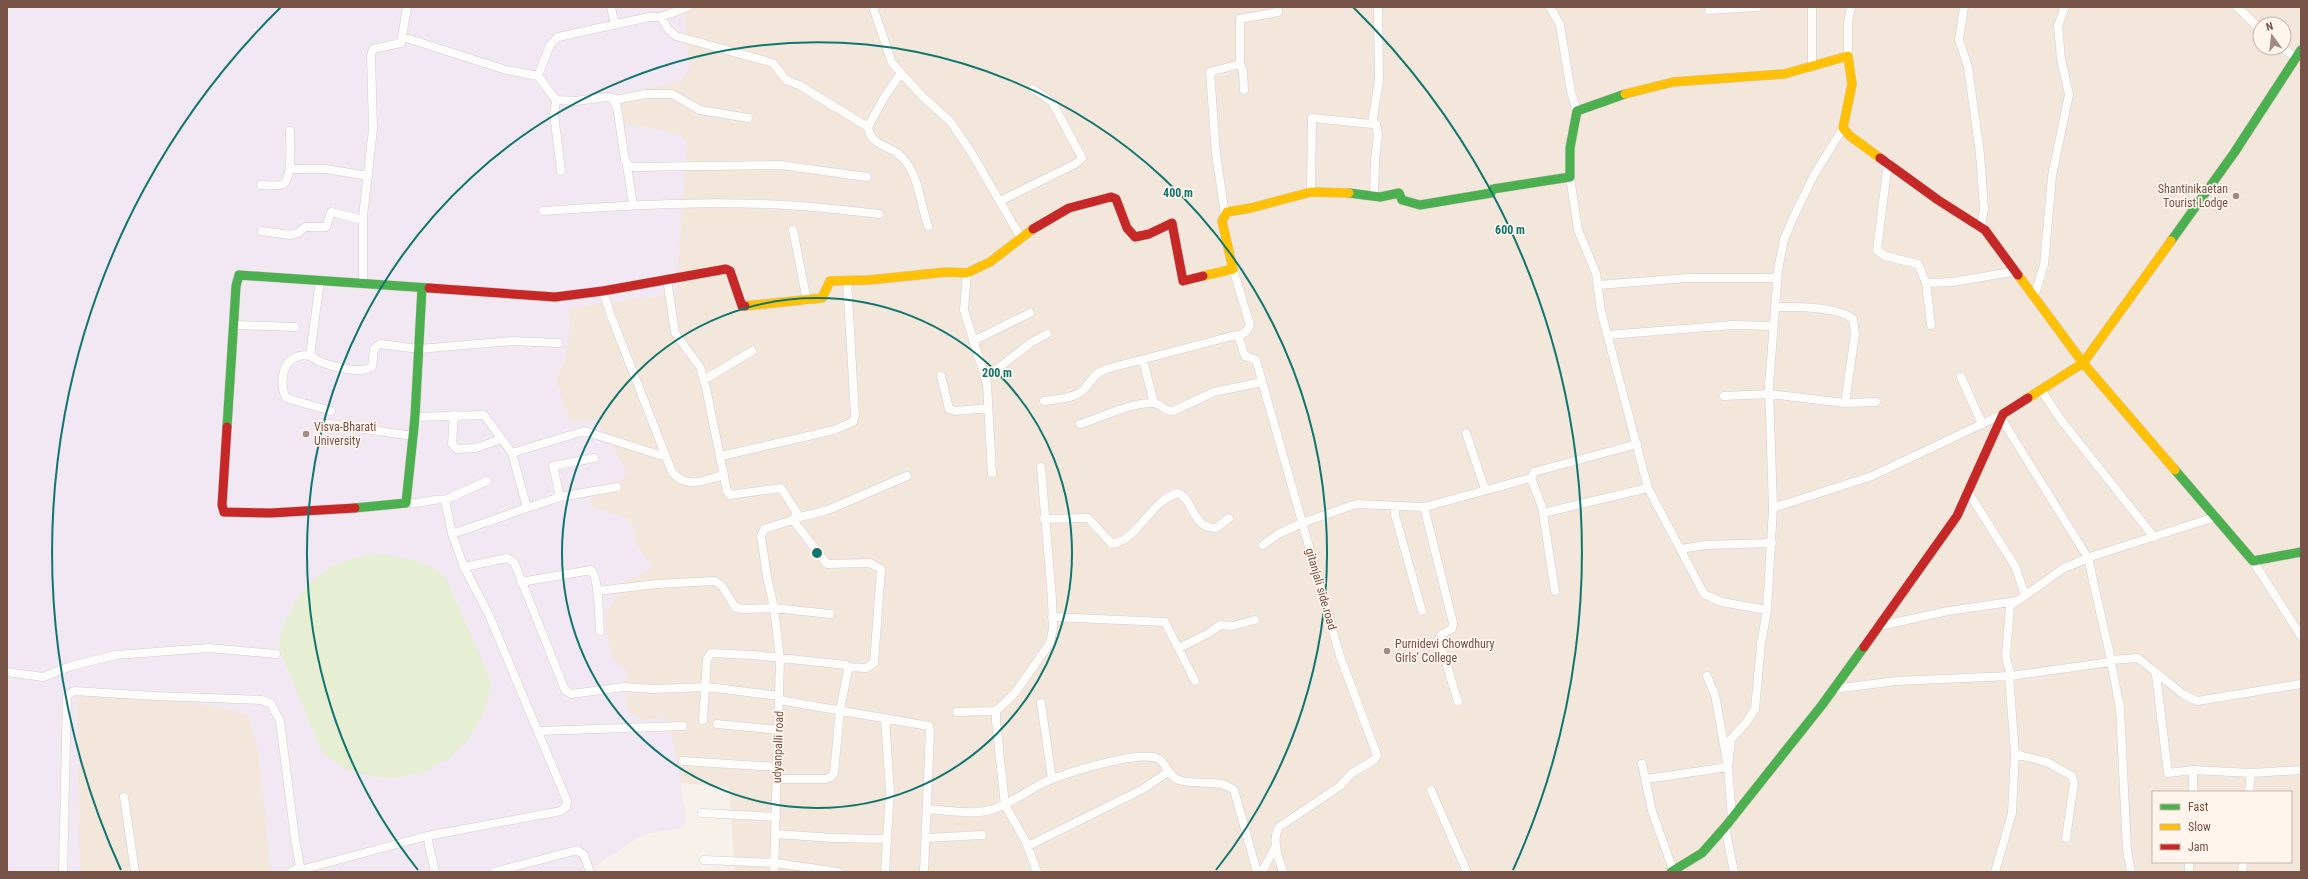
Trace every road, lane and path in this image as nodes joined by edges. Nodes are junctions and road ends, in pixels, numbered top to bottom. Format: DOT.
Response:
graph roads {
  1 [pos="407,7"];
  2 [pos="611,7"];
  3 [pos="688,7"];
  4 [pos="873,7"];
  5 [pos="1278,7"];
  6 [pos="1378,7"];
  7 [pos="1550,7"];
  8 [pos="1757,7"];
  9 [pos="1812,7"];
  10 [pos="1851,7"];
  11 [pos="1964,7"];
  12 [pos="2065,7"];
  13 [pos="2237,7"];
  14 [pos="1709,10"];
  15 [pos="661,17"];
  16 [pos="2252,21"];
  17 [pos="615,25"];
  18 [pos="403,37"];
  19 [pos="2298,54"];
  20 [pos="1848,56"];
  21 [pos="1240,64"];
  22 [pos="1812,66"];
  23 [pos="901,73"];
  24 [pos="538,76"];
  25 [pos="1033,89"];
  26 [pos="1244,90"];
  27 [pos="556,100"];
  28 [pos="614,100"];
  29 [pos="1577,111"];
  30 [pos="748,118"];
  31 [pos="1372,124"];
  32 [pos="868,127"];
  33 [pos="1842,128"];
  34 [pos="290,131"];
  35 [pos="1888,162"];
  36 [pos="627,165"];
  37 [pos="290,169"];
  38 [pos="561,171"];
  39 [pos="368,176"];
  40 [pos="867,177"];
  41 [pos="1570,177"];
  42 [pos="261,185"];
  43 [pos="1311,192"];
  44 [pos="1374,196"];
  45 [pos="1000,201"];
  46 [pos="633,205"];
  47 [pos="543,211"];
  48 [pos="879,214"];
  49 [pos="1225,215"];
  50 [pos="363,220"];
  51 [pos="928,226"];
  52 [pos="1981,227"];
  53 [pos="793,230"];
  54 [pos="262,231"];
  55 [pos="1021,238"];
  56 [pos="1233,269"];
  57 [pos="967,272"];
  58 [pos="2017,272"];
  59 [pos="1777,278"];
  60 [pos="667,279"];
  61 [pos="320,280"];
  62 [pos="847,280"];
  63 [pos="363,283"];
  64 [pos="1926,283"];
  65 [pos="1598,285"];
  66 [pos="422,288"];
  67 [pos="603,291"];
  68 [pos="2034,297"];
  69 [pos="807,301"];
  70 [pos="1775,307"];
  71 [pos="1030,314"];
  72 [pos="236,325"];
  73 [pos="1931,325"];
  74 [pos="1773,326"];
  75 [pos="295,327"];
  76 [pos="1047,334"];
  77 [pos="1608,335"];
  78 [pos="1238,336"];
  79 [pos="973,342"];
  80 [pos="558,343"];
  81 [pos="419,348"];
  82 [pos="752,351"];
  83 [pos="310,356"];
  84 [pos="1143,360"];
  85 [pos="2083,362"];
  86 [pos="941,376"];
  87 [pos="1961,377"];
  88 [pos="985,378"];
  89 [pos="704,380"];
  90 [pos="1262,382"];
  91 [pos="2040,390"];
  92 [pos="1769,394"];
  93 [pos="1724,396"];
  94 [pos="1044,401"];
  95 [pos="1876,402"];
  96 [pos="1154,403"];
  97 [pos="1845,403"];
  98 [pos="988,408"];
  99 [pos="331,411"];
  100 [pos="454,415"];
  101 [pos="2002,416"];
  102 [pos="415,417"];
  103 [pos="323,423"];
  104 [pos="1080,424"];
  105 [pos="1982,424"];
  106 [pos="1466,432"];
  107 [pos="413,436"];
  108 [pos="502,439"];
  109 [pos="1637,444"];
  110 [pos="512,453"];
  111 [pos="721,456"];
  112 [pos="666,457"];
  113 [pos="594,458"];
  114 [pos="1041,467"];
  115 [pos="992,473"];
  116 [pos="724,475"];
  117 [pos="907,476"];
  118 [pos="1531,478"];
  119 [pos="488,481"];
  120 [pos="617,487"];
  121 [pos="1648,488"];
  122 [pos="1485,489"];
  123 [pos="1968,492"];
  124 [pos="560,497"];
  125 [pos="445,500"];
  126 [pos="406,503"];
  127 [pos="1395,506"];
  128 [pos="1424,507"];
  129 [pos="527,508"];
  130 [pos="1773,508"];
  131 [pos="1543,513"];
  132 [pos="2215,517"];
  133 [pos="1229,518"];
  134 [pos="795,519"];
  135 [pos="1044,519"];
  136 [pos="1302,523"];
  137 [pos="452,534"];
  138 [pos="2154,537"];
  139 [pos="1772,543"];
  140 [pos="1263,545"];
  141 [pos="1681,550"];
  142 [pos="2301,552"];
  143 [pos="2088,558"];
  144 [pos="2253,561"];
  145 [pos="464,567"];
  146 [pos="521,582"];
  147 [pos="597,591"];
  148 [pos="1555,591"];
  149 [pos="2024,595"];
  150 [pos="2017,601"];
  151 [pos="774,608"];
  152 [pos="1767,610"];
  153 [pos="1422,611"];
  154 [pos="830,614"];
  155 [pos="1052,617"];
  156 [pos="1255,620"];
  157 [pos="1879,626"];
  158 [pos="600,631"];
  159 [pos="2301,636"];
  160 [pos="1179,648"];
  161 [pos="276,654"];
  162 [pos="780,659"];
  163 [pos="847,667"];
  164 [pos="7,672"];
  165 [pos="2156,675"];
  166 [pos="1707,676"];
  167 [pos="2010,676"];
  168 [pos="1195,681"];
  169 [pos="2301,684"];
  170 [pos="707,687"];
  171 [pos="1834,689"];
  172 [pos="779,698"];
  173 [pos="1458,702"];
  174 [pos="1041,703"];
  175 [pos="840,710"];
  176 [pos="996,711"];
  177 [pos="956,712"];
  178 [pos="885,718"];
  179 [pos="703,720"];
  180 [pos="717,724"];
  181 [pos="683,726"];
  182 [pos="779,730"];
  183 [pos="539,731"];
  184 [pos="2014,754"];
  185 [pos="683,761"];
  186 [pos="1642,764"];
  187 [pos="1728,767"];
  188 [pos="777,768"];
  189 [pos="2194,770"];
  190 [pos="2301,770"];
  191 [pos="1168,772"];
  192 [pos="2251,773"];
  193 [pos="776,779"];
  194 [pos="1052,779"];
  195 [pos="1646,779"];
  196 [pos="1431,790"];
  197 [pos="2192,791"];
  198 [pos="2249,791"];
  199 [pos="124,797"];
  200 [pos="1005,805"];
  201 [pos="927,809"];
  202 [pos="702,813"];
  203 [pos="776,817"];
  204 [pos="1732,819"];
  205 [pos="1725,827"];
  206 [pos="776,834"];
  207 [pos="982,835"];
  208 [pos="426,836"];
  209 [pos="926,838"];
  210 [pos="2066,838"];
  211 [pos="887,839"];
  212 [pos="1028,846"];
  213 [pos="1276,846"];
  214 [pos="704,860"];
  215 [pos="776,863"];
  216 [pos="300,867"];
  217 [pos="1672,871"];
  218 [pos="63,872"];
  219 [pos="135,872"];
  220 [pos="291,872"];
  221 [pos="435,872"];
  222 [pos="494,872"];
  223 [pos="590,872"];
  224 [pos="774,872"];
  225 [pos="838,872"];
  226 [pos="885,872"];
  227 [pos="924,872"];
  228 [pos="1037,872"];
  229 [pos="1257,872"];
  230 [pos="1262,872"];
  231 [pos="1283,872"];
  232 [pos="1467,872"];
  233 [pos="1734,872"];
  234 [pos="1995,872"];
  235 [pos="2131,872"];
  1 -- 18 [label="street"];
  2 -- 17 [label="street"];
  3 -- 15 [label="street"];
  4 -- 23 [label="street"];
  5 -- 21 [label="street"];
  6 -- 31 [label="street"];
  7 -- 29 [label="street"];
  8 -- 14 [label="street"];
  9 -- 22 [label="street"];
  10 -- 20 [label="street"];
  11 -- 52 [label="street"];
  12 -- 68 [label="street"];
  13 -- 16 [label="street"];
  15 -- 17 [label="street"];
  15 -- 32 [label="street"];
  17 -- 24 [label="street"];
  18 -- 24 [label="street"];
  18 -- 39 [label="street"];
  19 -- 85 [label="street"];
  20 -- 22 [label="street"];
  20 -- 33 [label="street"];
  21 -- 26 [label="street"];
  21 -- 49 [label="street"];
  22 -- 29 [label="street"];
  23 -- 32 [label="street"];
  23 -- 45 [label="street"];
  24 -- 27 [label="street"];
  25 -- 45 [label="street"];
  27 -- 28 [label="street"];
  27 -- 38 [label="street"];
  28 -- 30 [label="street"];
  28 -- 36 [label="street"];
  29 -- 41 [label="street"];
  31 -- 43 [label="street"];
  31 -- 44 [label="street"];
  32 -- 51 [label="street"];
  33 -- 35 [label="street"];
  33 -- 59 [label="street"];
  34 -- 37 [label="street"];
  35 -- 52 [label="street"];
  35 -- 64 [label="street"];
  36 -- 40 [label="street"];
  36 -- 46 [label="street"];
  37 -- 39 [label="street"];
  37 -- 42 [label="street"];
  39 -- 50 [label="street"];
  41 -- 44 [label="street"];
  41 -- 65 [label="street"];
  43 -- 44 [label="street"];
  43 -- 49 [label="street"];
  45 -- 55 [label="street"];
  46 -- 47 [label="street"];
  46 -- 48 [label="street"];
  49 -- 56 [label="street"];
  50 -- 54 [label="street"];
  50 -- 63 [label="street"];
  52 -- 58 [label="street"];
  53 -- 69 [label="street"];
  55 -- 56 [label="street"];
  55 -- 57 [label="street"];
  56 -- 78 [label="street"];
  57 -- 62 [label="street"];
  57 -- 79 [label="street"];
  58 -- 64 [label="street"];
  58 -- 68 [label="street"];
  59 -- 65 [label="street"];
  59 -- 70 [label="street"];
  60 -- 67 [label="street"];
  60 -- 69 [label="street"];
  60 -- 89 [label="street"];
  61 -- 63 [label="street"];
  61 -- 72 [label="street"];
  61 -- 83 [label="street"];
  62 -- 69 [label="street"];
  62 -- 111 [label="street"];
  63 -- 66 [label="street"];
  64 -- 73 [label="street"];
  65 -- 77 [label="street"];
  66 -- 67 [label="street"];
  66 -- 81 [label="street"];
  67 -- 112 [label="street"];
  68 -- 85 [label="street"];
  70 -- 74 [label="street"];
  70 -- 97 [label="street"];
  71 -- 79 [label="street"];
  72 -- 75 [label="street"];
  72 -- 126 [label="street"];
  74 -- 77 [label="street"];
  74 -- 92 [label="street"];
  76 -- 88 [label="street"];
  77 -- 109 [label="street"];
  78 -- 84 [label="street"];
  78 -- 90 [label="street, gitanjali side road"];
  79 -- 88 [label="street"];
  80 -- 81 [label="street"];
  81 -- 83 [label="street"];
  81 -- 102 [label="street"];
  82 -- 89 [label="street"];
  83 -- 99 [label="street"];
  84 -- 94 [label="street"];
  84 -- 96 [label="street"];
  85 -- 91 [label="street"];
  85 -- 132 [label="street"];
  86 -- 98 [label="street"];
  87 -- 105 [label="street"];
  88 -- 98 [label="street"];
  89 -- 111 [label="street"];
  90 -- 96 [label="street"];
  90 -- 136 [label="street, gitanjali side road"];
  91 -- 101 [label="street"];
  91 -- 138 [label="street"];
  92 -- 93 [label="street"];
  92 -- 97 [label="street"];
  92 -- 130 [label="street"];
  95 -- 97 [label="street"];
  96 -- 104 [label="street"];
  98 -- 115 [label="street"];
  100 -- 102 [label="street"];
  100 -- 108 [label="street"];
  100 -- 108 [label="street"];
  101 -- 105 [label="street"];
  101 -- 123 [label="street"];
  101 -- 143 [label="street"];
  102 -- 107 [label="street"];
  103 -- 107 [label="street"];
  105 -- 130 [label="street"];
  106 -- 122 [label="street"];
  107 -- 126 [label="street"];
  108 -- 110 [label="street"];
  109 -- 118 [label="street"];
  109 -- 121 [label="street"];
  110 -- 112 [label="street"];
  110 -- 129 [label="street"];
  111 -- 116 [label="street"];
  112 -- 116 [label="street"];
  113 -- 124 [label="street"];
  114 -- 135 [label="street"];
  116 -- 134 [label="street"];
  117 -- 134 [label="street"];
  118 -- 122 [label="street"];
  118 -- 131 [label="street"];
  119 -- 125 [label="street"];
  120 -- 124 [label="street"];
  121 -- 131 [label="street"];
  121 -- 141 [label="street"];
  122 -- 128 [label="street"];
  123 -- 149 [label="street"];
  123 -- 157 [label="street"];
  124 -- 129 [label="street"];
  125 -- 126 [label="street"];
  125 -- 137 [label="street"];
  127 -- 128 [label="street"];
  127 -- 136 [label="street"];
  127 -- 153 [label="street"];
  128 -- 173 [label="street"];
  129 -- 137 [label="street"];
  130 -- 139 [label="street"];
  131 -- 148 [label="street"];
  132 -- 138 [label="street"];
  132 -- 144 [label="street"];
  133 -- 135 [label="street"];
  134 -- 151 [label="street, udyanpalli road"];
  134 -- 163 [label="street"];
  135 -- 155 [label="street"];
  136 -- 140 [label="street"];
  136 -- 213 [label="street, gitanjali side road"];
  137 -- 145 [label="street"];
  138 -- 143 [label="street"];
  139 -- 141 [label="street"];
  139 -- 152 [label="street"];
  141 -- 152 [label="street"];
  142 -- 144 [label="street"];
  143 -- 149 [label="street"];
  143 -- 165 [label="street"];
  144 -- 159 [label="street"];
  145 -- 146 [label="street"];
  145 -- 183 [label="street"];
  146 -- 147 [label="street"];
  146 -- 170 [label="street"];
  147 -- 151 [label="street"];
  147 -- 158 [label="street"];
  149 -- 150 [label="street"];
  150 -- 157 [label="street"];
  150 -- 167 [label="street"];
  151 -- 154 [label="street"];
  151 -- 162 [label="street, udyanpalli road"];
  152 -- 187 [label="street"];
  155 -- 160 [label="street"];
  155 -- 176 [label="street"];
  156 -- 160 [label="street"];
  157 -- 171 [label="street"];
  160 -- 168 [label="street"];
  161 -- 164 [label="street"];
  162 -- 163 [label="street"];
  162 -- 170 [label="street"];
  162 -- 172 [label="street, udyanpalli road"];
  163 -- 175 [label="street"];
  165 -- 169 [label="street"];
  165 -- 189 [label="street"];
  166 -- 187 [label="street"];
  167 -- 171 [label="street"];
  167 -- 184 [label="street"];
  167 -- 235 [label="street"];
  170 -- 172 [label="street"];
  170 -- 179 [label="street"];
  171 -- 204 [label="street"];
  172 -- 175 [label="street"];
  172 -- 182 [label="street, udyanpalli road"];
  174 -- 194 [label="street"];
  175 -- 178 [label="street"];
  175 -- 193 [label="street"];
  176 -- 177 [label="street"];
  176 -- 200 [label="street"];
  178 -- 201 [label="street"];
  178 -- 211 [label="street"];
  180 -- 182 [label="street"];
  181 -- 183 [label="street"];
  182 -- 188 [label="street, udyanpalli road"];
  183 -- 208 [label="street"];
  184 -- 210 [label="street"];
  184 -- 234 [label="street"];
  185 -- 188 [label="street"];
  186 -- 195 [label="street"];
  187 -- 195 [label="street"];
  187 -- 204 [label="street"];
  188 -- 193 [label="street, udyanpalli road"];
  189 -- 192 [label="street"];
  189 -- 197 [label="street"];
  190 -- 192 [label="street"];
  191 -- 194 [label="street"];
  191 -- 212 [label="street"];
  191 -- 229 [label="street"];
  192 -- 198 [label="street"];
  193 -- 203 [label="street, udyanpalli road"];
  194 -- 200 [label="street"];
  195 -- 217 [label="street"];
  196 -- 232 [label="street"];
  199 -- 219 [label="street"];
  200 -- 201 [label="street"];
  200 -- 212 [label="street"];
  201 -- 209 [label="street"];
  202 -- 203 [label="street"];
  203 -- 206 [label="street, udyanpalli road"];
  204 -- 205 [label="street"];
  205 -- 217 [label="street"];
  205 -- 233 [label="street"];
  206 -- 211 [label="street"];
  206 -- 215 [label="street, udyanpalli road"];
  207 -- 209 [label="street"];
  208 -- 216 [label="street"];
  208 -- 221 [label="street"];
  209 -- 227 [label="street"];
  211 -- 226 [label="street"];
  212 -- 228 [label="street"];
  213 -- 230 [label="street"];
  213 -- 231 [label="street, gitanjali side road"];
  214 -- 215 [label="street"];
  215 -- 224 [label="street, udyanpalli road"];
  215 -- 225 [label="street"];
  216 -- 218 [label="street"];
  216 -- 220 [label="street"];
  222 -- 223 [label="street"];
}
